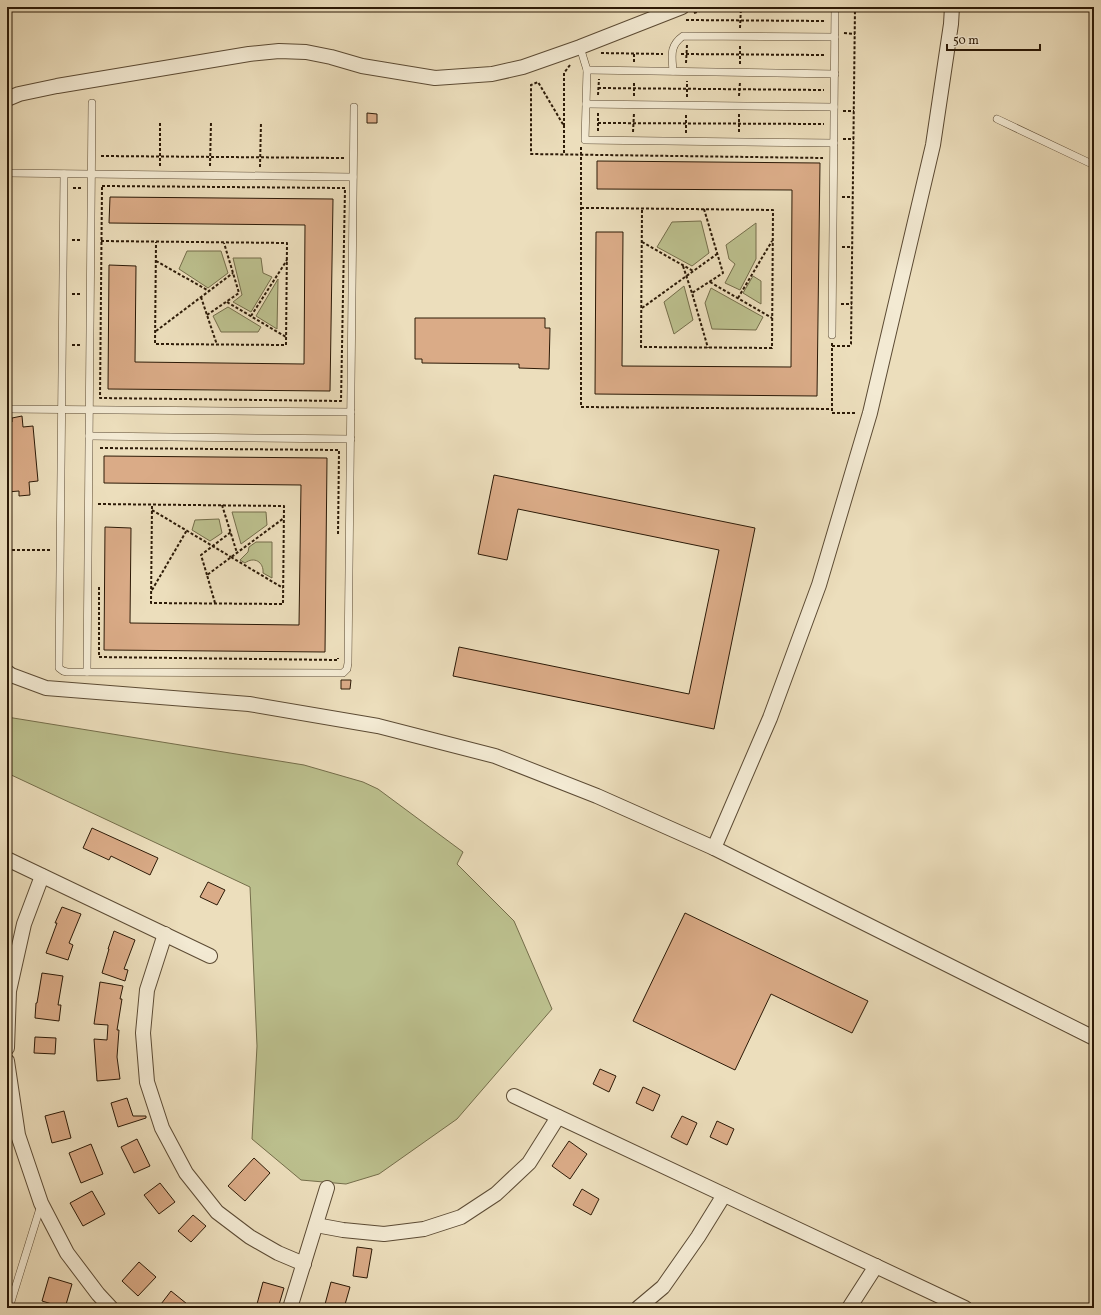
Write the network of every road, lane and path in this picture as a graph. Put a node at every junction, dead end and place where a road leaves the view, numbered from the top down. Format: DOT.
graph roads {
  1 [pos="835,7"];
  2 [pos="855,7"];
  3 [pos="952,7"];
  4 [pos="683,16"];
  5 [pos="825,21"];
  6 [pos="687,36"];
  7 [pos="835,37"];
  8 [pos="581,53"];
  9 [pos="672,54"];
  10 [pos="686,54"];
  11 [pos="824,55"];
  12 [pos="587,70"];
  13 [pos="673,72"];
  14 [pos="686,72"];
  15 [pos="835,74"];
  16 [pos="598,88"];
  17 [pos="687,89"];
  18 [pos="824,90"];
  19 [pos="7,99"];
  20 [pos="92,103"];
  21 [pos="586,104"];
  22 [pos="686,105"];
  23 [pos="354,107"];
  24 [pos="834,107"];
  25 [pos="997,119"];
  26 [pos="160,122"];
  27 [pos="210,122"];
  28 [pos="261,122"];
  29 [pos="598,123"];
  30 [pos="686,123"];
  31 [pos="824,124"];
  32 [pos="564,126"];
  33 [pos="585,140"];
  34 [pos="686,141"];
  35 [pos="834,143"];
  36 [pos="564,154"];
  37 [pos="581,154"];
  38 [pos="92,156"];
  39 [pos="160,156"];
  40 [pos="210,157"];
  41 [pos="260,157"];
  42 [pos="354,158"];
  43 [pos="823,163"];
  44 [pos="1094,165"];
  45 [pos="7,173"];
  46 [pos="64,174"];
  47 [pos="92,174"];
  48 [pos="160,175"];
  49 [pos="210,175"];
  50 [pos="260,176"];
  51 [pos="353,177"];
  52 [pos="581,208"];
  53 [pos="642,209"];
  54 [pos="704,209"];
  55 [pos="63,240"];
  56 [pos="773,240"];
  57 [pos="91,241"];
  58 [pos="101,242"];
  59 [pos="156,242"];
  60 [pos="642,242"];
  61 [pos="224,243"];
  62 [pos="717,254"];
  63 [pos="287,259"];
  64 [pos="156,262"];
  65 [pos="683,266"];
  66 [pos="693,272"];
  67 [pos="233,273"];
  68 [pos="686,277"];
  69 [pos="710,282"];
  70 [pos="209,291"];
  71 [pos="692,293"];
  72 [pos="201,297"];
  73 [pos="738,298"];
  74 [pos="226,302"];
  75 [pos="642,308"];
  76 [pos="207,315"];
  77 [pos="251,316"];
  78 [pos="772,318"];
  79 [pos="156,332"];
  80 [pos="832,335"];
  81 [pos="286,338"];
  82 [pos="827,341"];
  83 [pos="217,345"];
  84 [pos="832,346"];
  85 [pos="708,348"];
  86 [pos="100,398"];
  87 [pos="138,399"];
  88 [pos="188,399"];
  89 [pos="238,400"];
  90 [pos="289,400"];
  91 [pos="7,409"];
  92 [pos="61,409"];
  93 [pos="89,409"];
  94 [pos="832,409"];
  95 [pos="100,410"];
  96 [pos="138,410"];
  97 [pos="188,410"];
  98 [pos="238,411"];
  99 [pos="289,411"];
  100 [pos="351,412"];
  101 [pos="870,413"];
  102 [pos="89,436"];
  103 [pos="100,437"];
  104 [pos="138,437"];
  105 [pos="187,437"];
  106 [pos="238,438"];
  107 [pos="289,438"];
  108 [pos="351,439"];
  109 [pos="137,449"];
  110 [pos="187,449"];
  111 [pos="238,450"];
  112 [pos="289,450"];
  113 [pos="88,504"];
  114 [pos="152,504"];
  115 [pos="222,505"];
  116 [pos="152,510"];
  117 [pos="284,518"];
  118 [pos="187,530"];
  119 [pos="231,532"];
  120 [pos="338,536"];
  121 [pos="213,546"];
  122 [pos="7,550"];
  123 [pos="60,550"];
  124 [pos="237,553"];
  125 [pos="231,557"];
  126 [pos="207,575"];
  127 [pos="99,581"];
  128 [pos="283,588"];
  129 [pos="151,591"];
  130 [pos="215,603"];
  131 [pos="338,652"];
  132 [pos="7,672"];
  133 [pos="87,672"];
  134 [pos="714,848"];
  135 [pos="7,859"];
  136 [pos="42,876"];
  137 [pos="165,934"];
  138 [pos="210,956"];
  139 [pos="1094,1038"];
  140 [pos="7,1048"];
  141 [pos="7,1061"];
  142 [pos="514,1096"];
  143 [pos="558,1117"];
  144 [pos="327,1188"];
  145 [pos="724,1195"];
  146 [pos="41,1203"];
  147 [pos="316,1225"];
  148 [pos="304,1264"];
  149 [pos="876,1266"];
  150 [pos="9,1308"];
  151 [pos="111,1308"];
  152 [pos="290,1308"];
  153 [pos="638,1308"];
  154 [pos="849,1308"];
  155 [pos="965,1308"];
  1 -- 7 [label="lane"];
  2 -- 84 [label="path"];
  3 -- 101 [label="street"];
  4 -- 5 [label="path"];
  4 -- 6 [label="path"];
  4 -- 8 [label="street"];
  6 -- 7 [label="lane"];
  6 -- 9 [label="lane"];
  6 -- 10 [label="path"];
  7 -- 15 [label="lane"];
  8 -- 9 [label="path"];
  8 -- 12 [label="lane"];
  8 -- 19 [label="street"];
  8 -- 32 [label="path"];
  9 -- 10 [label="path"];
  9 -- 13 [label="lane"];
  10 -- 11 [label="path"];
  10 -- 14 [label="path"];
  12 -- 13 [label="lane"];
  12 -- 21 [label="lane"];
  13 -- 14 [label="lane"];
  14 -- 15 [label="lane"];
  14 -- 17 [label="path"];
  15 -- 24 [label="lane"];
  16 -- 17 [label="path"];
  17 -- 18 [label="path"];
  17 -- 22 [label="path"];
  20 -- 38 [label="lane"];
  21 -- 22 [label="lane"];
  21 -- 33 [label="lane"];
  22 -- 24 [label="lane"];
  22 -- 30 [label="path"];
  23 -- 42 [label="lane"];
  24 -- 35 [label="lane"];
  25 -- 44 [label="lane"];
  26 -- 39 [label="path"];
  27 -- 40 [label="path"];
  28 -- 41 [label="path"];
  29 -- 30 [label="path"];
  30 -- 31 [label="path"];
  30 -- 34 [label="path"];
  32 -- 36 [label="path"];
  32 -- 36 [label="path"];
  33 -- 34 [label="lane"];
  33 -- 37 [label="path"];
  34 -- 35 [label="lane"];
  35 -- 80 [label="lane"];
  36 -- 37 [label="path"];
  37 -- 43 [label="path"];
  37 -- 52 [label="path"];
  38 -- 39 [label="path"];
  38 -- 47 [label="lane"];
  39 -- 40 [label="path"];
  39 -- 48 [label="path"];
  40 -- 41 [label="path"];
  40 -- 49 [label="path"];
  41 -- 42 [label="path"];
  41 -- 50 [label="path"];
  42 -- 51 [label="lane"];
  45 -- 46 [label="lane"];
  46 -- 47 [label="lane"];
  46 -- 55 [label="lane"];
  47 -- 48 [label="lane"];
  47 -- 57 [label="lane"];
  48 -- 49 [label="lane"];
  49 -- 50 [label="lane"];
  50 -- 51 [label="lane"];
  51 -- 100 [label="lane"];
  52 -- 53 [label="path"];
  52 -- 94 [label="path"];
  53 -- 54 [label="path"];
  53 -- 60 [label="path"];
  54 -- 56 [label="path"];
  54 -- 62 [label="path"];
  55 -- 57 [label="path"];
  55 -- 92 [label="lane"];
  56 -- 73 [label="path"];
  56 -- 78 [label="path"];
  57 -- 58 [label="path"];
  57 -- 93 [label="lane"];
  58 -- 59 [label="path"];
  58 -- 86 [label="path"];
  58 -- 90 [label="path"];
  59 -- 61 [label="path"];
  59 -- 64 [label="path"];
  60 -- 65 [label="path"];
  60 -- 75 [label="path"];
  61 -- 63 [label="path"];
  61 -- 67 [label="path"];
  62 -- 66 [label="path"];
  62 -- 69 [label="path"];
  63 -- 77 [label="path"];
  63 -- 81 [label="path"];
  64 -- 70 [label="path"];
  64 -- 79 [label="path"];
  65 -- 66 [label="path"];
  65 -- 68 [label="path"];
  66 -- 68 [label="path"];
  67 -- 70 [label="path"];
  67 -- 74 [label="path"];
  68 -- 71 [label="path"];
  68 -- 75 [label="path"];
  69 -- 71 [label="path"];
  69 -- 73 [label="path"];
  70 -- 72 [label="path"];
  71 -- 85 [label="path"];
  72 -- 76 [label="path"];
  72 -- 79 [label="path"];
  73 -- 78 [label="path"];
  74 -- 76 [label="path"];
  74 -- 77 [label="path"];
  75 -- 85 [label="path"];
  76 -- 83 [label="path"];
  77 -- 81 [label="path"];
  78 -- 85 [label="path"];
  79 -- 83 [label="path"];
  81 -- 83 [label="path"];
  82 -- 84 [label="path"];
  84 -- 94 [label="path"];
  86 -- 87 [label="path"];
  86 -- 95 [label="path"];
  87 -- 88 [label="path"];
  87 -- 96 [label="path"];
  88 -- 89 [label="path"];
  88 -- 97 [label="path"];
  89 -- 90 [label="path"];
  89 -- 98 [label="path"];
  90 -- 99 [label="path"];
  91 -- 92 [label="lane"];
  92 -- 93 [label="lane"];
  92 -- 123 [label="lane"];
  93 -- 95 [label="lane"];
  93 -- 102 [label="lane"];
  94 -- 101 [label="path"];
  95 -- 96 [label="lane"];
  96 -- 97 [label="lane"];
  97 -- 98 [label="lane"];
  98 -- 99 [label="lane"];
  99 -- 100 [label="lane"];
  100 -- 108 [label="lane"];
  101 -- 134 [label="street"];
  102 -- 103 [label="lane"];
  102 -- 113 [label="lane"];
  103 -- 104 [label="lane"];
  103 -- 109 [label="path"];
  104 -- 105 [label="lane"];
  104 -- 109 [label="path"];
  105 -- 106 [label="lane"];
  105 -- 110 [label="path"];
  106 -- 107 [label="lane"];
  106 -- 111 [label="path"];
  107 -- 108 [label="lane"];
  107 -- 112 [label="path"];
  108 -- 133 [label="lane"];
  109 -- 110 [label="path"];
  110 -- 111 [label="path"];
  111 -- 112 [label="path"];
  112 -- 120 [label="path"];
  113 -- 114 [label="path"];
  113 -- 133 [label="lane"];
  114 -- 115 [label="path"];
  114 -- 116 [label="path"];
  115 -- 117 [label="path"];
  115 -- 119 [label="path"];
  116 -- 118 [label="path"];
  116 -- 129 [label="path"];
  117 -- 124 [label="path"];
  117 -- 128 [label="path"];
  118 -- 121 [label="path"];
  118 -- 129 [label="path"];
  119 -- 121 [label="path"];
  119 -- 124 [label="path"];
  121 -- 125 [label="path"];
  121 -- 126 [label="path"];
  122 -- 123 [label="path"];
  123 -- 133 [label="lane"];
  124 -- 125 [label="path"];
  125 -- 126 [label="path"];
  125 -- 128 [label="path"];
  126 -- 130 [label="path"];
  127 -- 131 [label="path"];
  128 -- 130 [label="path"];
  129 -- 130 [label="path"];
  132 -- 134 [label="street"];
  134 -- 139 [label="street"];
  135 -- 136 [label="street"];
  136 -- 137 [label="street"];
  136 -- 140 [label="street"];
  137 -- 138 [label="street"];
  137 -- 148 [label="street"];
  141 -- 146 [label="street"];
  142 -- 143 [label="street"];
  143 -- 145 [label="street"];
  143 -- 147 [label="street"];
  144 -- 147 [label="street"];
  145 -- 149 [label="street"];
  145 -- 153 [label="street"];
  146 -- 150 [label="lane"];
  146 -- 151 [label="street"];
  147 -- 148 [label="street"];
  148 -- 152 [label="street"];
  149 -- 154 [label="street"];
  149 -- 155 [label="street"];
}
